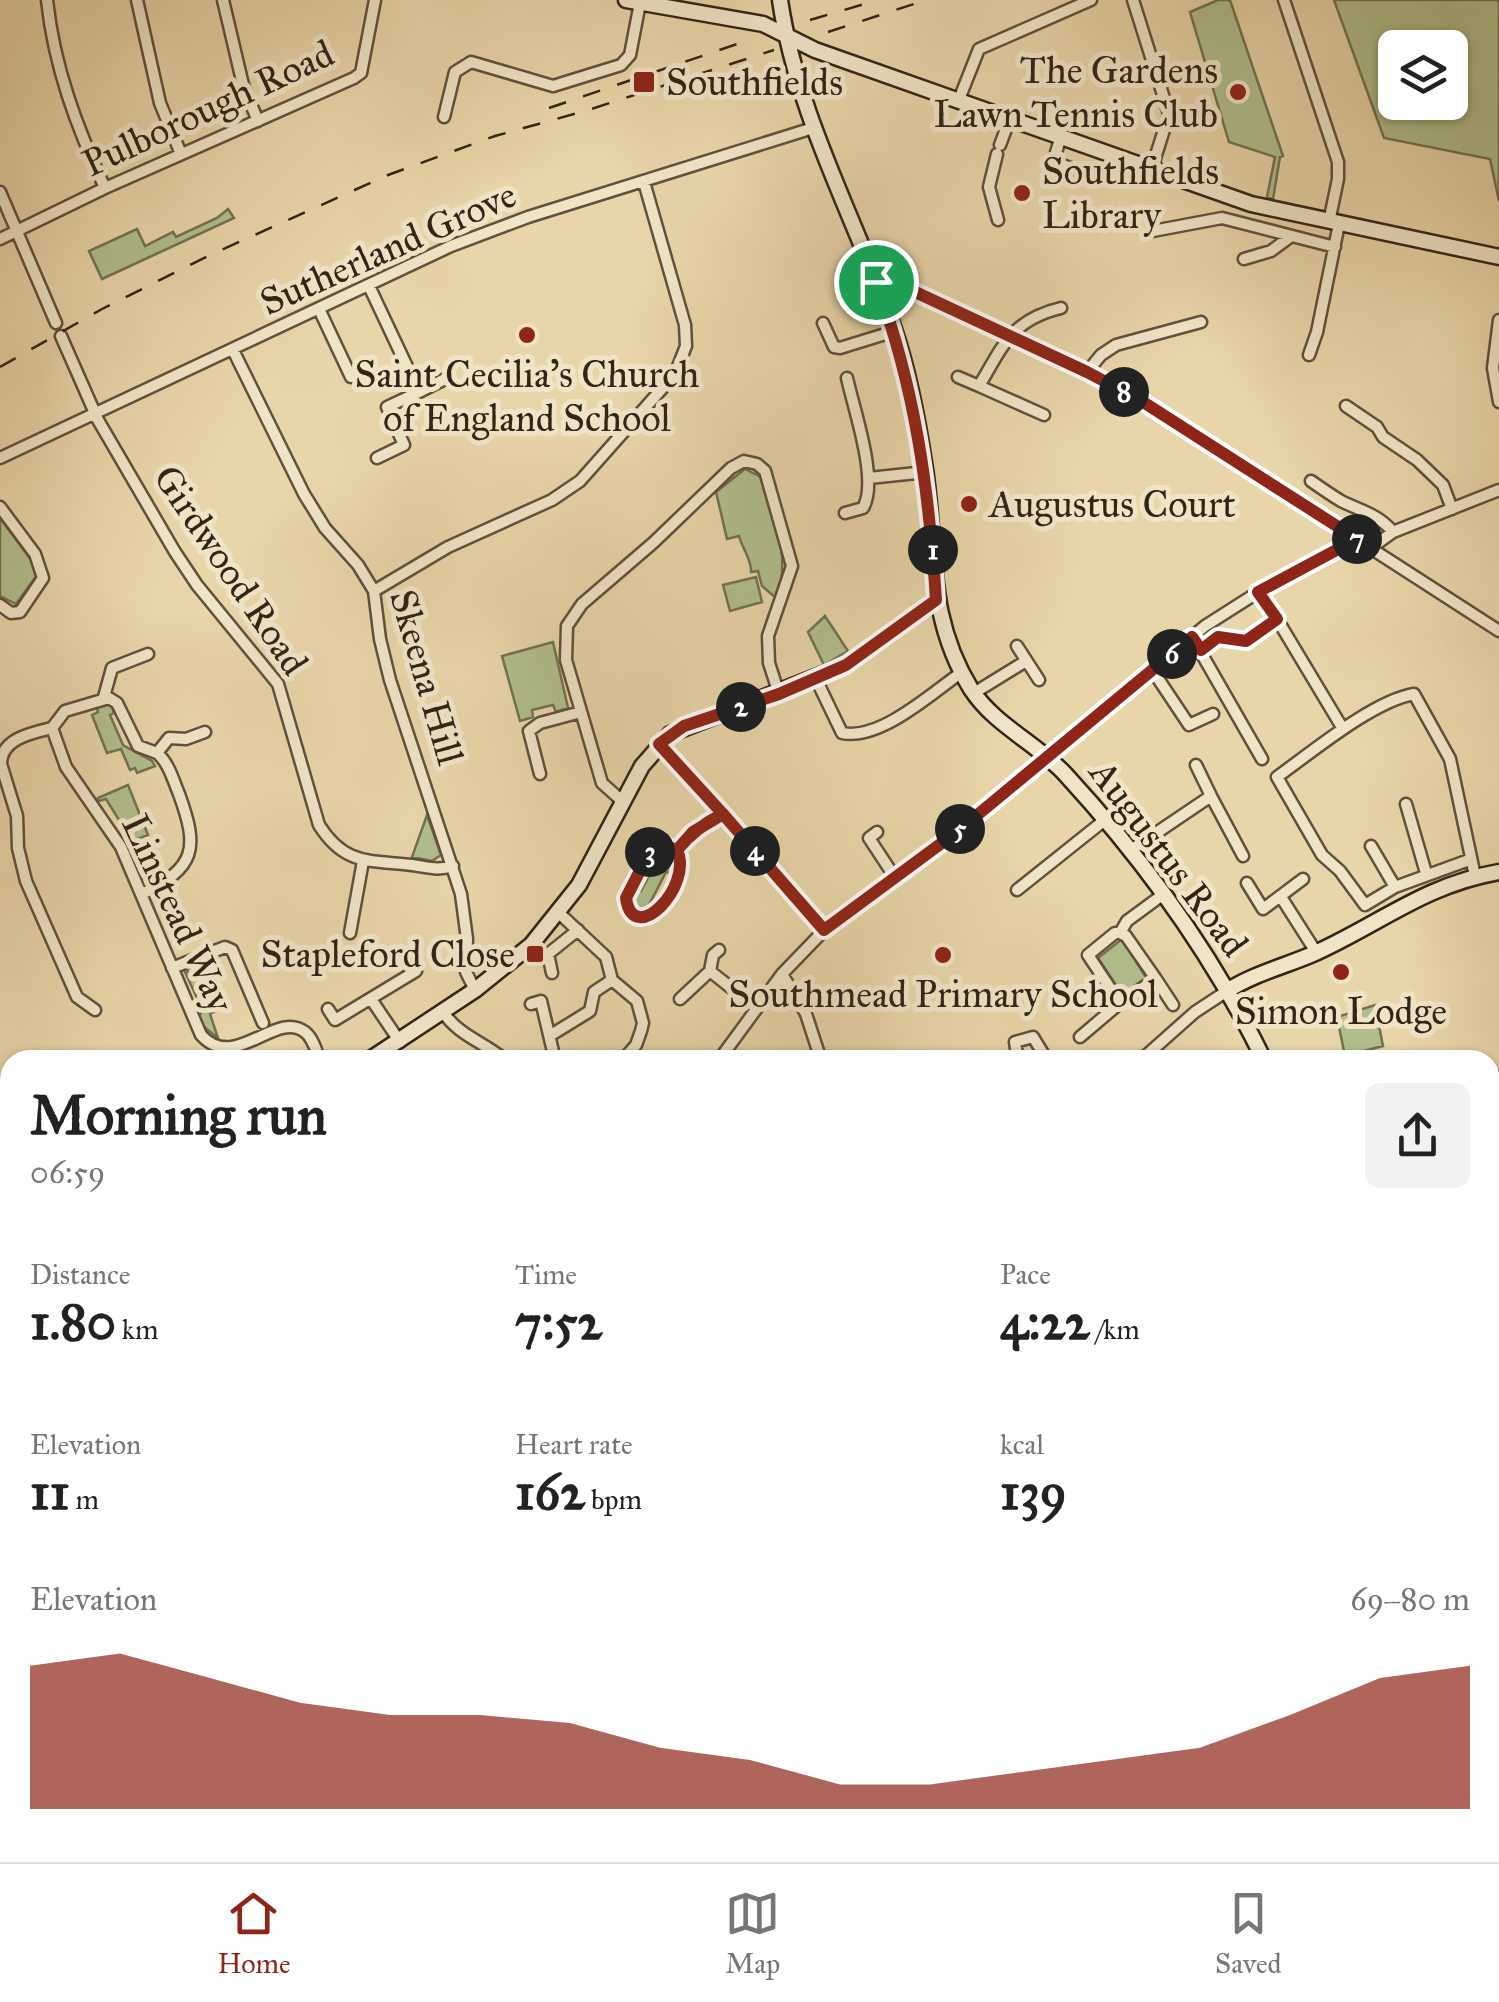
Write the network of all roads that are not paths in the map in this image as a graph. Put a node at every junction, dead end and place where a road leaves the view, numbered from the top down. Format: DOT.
graph roads {
  1 [pos="47,0"];
  2 [pos="137,0"];
  3 [pos="223,0"];
  4 [pos="375,0"];
  5 [pos="780,0"];
  6 [pos="1091,0"];
  7 [pos="1133,0"];
  8 [pos="1284,0"];
  9 [pos="633,2"];
  10 [pos="657,3"];
  11 [pos="788,37"];
  12 [pos="958,102"];
  13 [pos="449,111"];
  14 [pos="258,120"];
  15 [pos="1009,121"];
  16 [pos="814,128"];
  17 [pos="1060,139"];
  18 [pos="181,154"];
  19 [pos="1151,171"];
  20 [pos="1095,176"];
  21 [pos="644,182"];
  22 [pos="105,188"];
  23 [pos="0,192"];
  24 [pos="998,220"];
  25 [pos="1334,223"];
  26 [pos="16,230"];
  27 [pos="1154,231"];
  28 [pos="1290,237"];
  29 [pos="0,239"];
  30 [pos="1335,247"];
  31 [pos="1499,257"];
  32 [pos="1244,259"];
  33 [pos="876,282"];
  34 [pos="369,286"];
  35 [pos="1061,308"];
  36 [pos="319,309"];
  37 [pos="1499,320"];
  38 [pos="1202,322"];
  39 [pos="56,323"];
  40 [pos="823,323"];
  41 [pos="894,330"];
  42 [pos="61,336"];
  43 [pos="1008,336"];
  44 [pos="233,350"];
  45 [pos="1309,356"];
  46 [pos="1087,372"];
  47 [pos="958,377"];
  48 [pos="351,378"];
  49 [pos="447,378"];
  50 [pos="847,378"];
  51 [pos="979,386"];
  52 [pos="419,392"];
  53 [pos="1499,402"];
  54 [pos="1346,406"];
  55 [pos="96,414"];
  56 [pos="1044,415"];
  57 [pos="0,458"];
  58 [pos="377,458"];
  59 [pos="926,472"];
  60 [pos="869,478"];
  61 [pos="1311,481"];
  62 [pos="1499,490"];
  63 [pos="0,507"];
  64 [pos="1452,509"];
  65 [pos="845,513"];
  66 [pos="1393,532"];
  67 [pos="1357,539"];
  68 [pos="1371,548"];
  69 [pos="374,590"];
  70 [pos="1258,592"];
  71 [pos="936,600"];
  72 [pos="0,605"];
  73 [pos="1277,619"];
  74 [pos="1499,632"];
  75 [pos="1192,637"];
  76 [pos="1017,646"];
  77 [pos="1201,650"];
  78 [pos="148,654"];
  79 [pos="1026,661"];
  80 [pos="1153,671"];
  81 [pos="962,672"];
  82 [pos="816,680"];
  83 [pos="1039,680"];
  84 [pos="974,693"];
  85 [pos="779,694"];
  86 [pos="104,697"];
  87 [pos="581,712"];
  88 [pos="1213,714"];
  89 [pos="52,728"];
  90 [pos="1343,729"];
  91 [pos="205,732"];
  92 [pos="659,744"];
  93 [pos="157,752"];
  94 [pos="1048,758"];
  95 [pos="1262,758"];
  96 [pos="1196,765"];
  97 [pos="540,774"];
  98 [pos="1210,796"];
  99 [pos="622,800"];
  100 [pos="1406,804"];
  101 [pos="723,814"];
  102 [pos="1106,820"];
  103 [pos="877,832"];
  104 [pos="1371,846"];
  105 [pos="677,850"];
  106 [pos="1130,850"];
  107 [pos="1243,856"];
  108 [pos="1470,860"];
  109 [pos="363,861"];
  110 [pos="452,866"];
  111 [pos="1499,872"];
  112 [pos="1426,874"];
  113 [pos="894,876"];
  114 [pos="1475,876"];
  115 [pos="1302,879"];
  116 [pos="1247,883"];
  117 [pos="1395,887"];
  118 [pos="1016,890"];
  119 [pos="1165,893"];
  120 [pos="142,894"];
  121 [pos="1280,897"];
  122 [pos="1365,905"];
  123 [pos="558,914"];
  124 [pos="1365,926"];
  125 [pos="578,930"];
  126 [pos="824,930"];
  127 [pos="350,933"];
  128 [pos="1120,934"];
  129 [pos="719,950"];
  130 [pos="1316,952"];
  131 [pos="172,968"];
  132 [pos="710,971"];
  133 [pos="416,972"];
  134 [pos="552,973"];
  135 [pos="782,974"];
  136 [pos="1156,979"];
  137 [pos="612,980"];
  138 [pos="475,990"];
  139 [pos="1227,992"];
  140 [pos="371,999"];
  141 [pos="680,999"];
  142 [pos="1120,1003"];
  143 [pos="531,1004"];
  144 [pos="1173,1005"];
  145 [pos="756,1008"];
  146 [pos="328,1009"];
  147 [pos="95,1010"];
  148 [pos="443,1012"];
  149 [pos="263,1023"];
  150 [pos="551,1035"];
  151 [pos="1080,1037"];
  152 [pos="400,1042"];
  153 [pos="315,1050"];
  154 [pos="386,1050"];
  155 [pos="493,1050"];
  156 [pos="553,1050"];
  157 [pos="631,1050"];
  158 [pos="727,1050"];
  159 [pos="818,1050"];
  160 [pos="1016,1050"];
  161 [pos="1041,1050"];
  162 [pos="1152,1050"];
  163 [pos="1259,1050"];
  1 -- 22 [label="street"];
  2 -- 18 [label="street"];
  3 -- 14 [label="street"];
  4 -- 14 [label="street, Pulborough Road"];
  5 -- 11 [label="street, Augustus Road"];
  6 -- 12 [label="street"];
  7 -- 19 [label="street"];
  8 -- 25 [label="street"];
  9 -- 10 [label="street"];
  9 -- 13 [label="street"];
  10 -- 11 [label="street"];
  11 -- 12 [label="street"];
  11 -- 16 [label="street, Augustus Road"];
  12 -- 15 [label="street"];
  14 -- 18 [label="street, Pulborough Road"];
  15 -- 17 [label="street"];
  15 -- 24 [label="street"];
  16 -- 21 [label="street, Sutherland Grove"];
  16 -- 33 [label="street, Augustus Road"];
  17 -- 19 [label="street"];
  17 -- 20 [label="street"];
  18 -- 22 [label="street, Pulborough Road"];
  19 -- 25 [label="street"];
  21 -- 34 [label="street, Sutherland Grove"];
  21 -- 69 [label="street"];
  22 -- 26 [label="street, Pulborough Road"];
  23 -- 26 [label="street"];
  25 -- 30 [label="street"];
  25 -- 31 [label="street"];
  26 -- 29 [label="street, Pulborough Road"];
  26 -- 39 [label="street"];
  27 -- 28 [label="street"];
  28 -- 30 [label="street"];
  28 -- 32 [label="street"];
  30 -- 45 [label="street"];
  33 -- 41 [label="street, Augustus Road"];
  33 -- 43 [label="street"];
  34 -- 36 [label="street, Sutherland Grove"];
  34 -- 52 [label="street"];
  35 -- 43 [label="street"];
  36 -- 44 [label="street, Sutherland Grove"];
  36 -- 48 [label="street"];
  37 -- 53 [label="street"];
  38 -- 46 [label="street"];
  40 -- 41 [label="street"];
  41 -- 59 [label="street, Augustus Road"];
  42 -- 55 [label="street, Girdwood Road"];
  43 -- 46 [label="street"];
  43 -- 51 [label="street"];
  44 -- 55 [label="street, Sutherland Grove"];
  44 -- 69 [label="street, Skeena Hill"];
  46 -- 67 [label="street"];
  47 -- 51 [label="street"];
  49 -- 52 [label="street"];
  50 -- 60 [label="street"];
  51 -- 56 [label="street"];
  52 -- 58 [label="street"];
  54 -- 64 [label="street"];
  55 -- 57 [label="street, Sutherland Grove"];
  55 -- 109 [label="street, Girdwood Road"];
  59 -- 60 [label="street"];
  59 -- 71 [label="street, Augustus Road"];
  60 -- 65 [label="street"];
  61 -- 66 [label="street"];
  62 -- 64 [label="street"];
  63 -- 72 [label="street"];
  64 -- 66 [label="street"];
  66 -- 68 [label="street"];
  67 -- 68 [label="street"];
  67 -- 70 [label="street"];
  68 -- 74 [label="street"];
  69 -- 110 [label="street, Skeena Hill"];
  70 -- 73 [label="street"];
  70 -- 75 [label="street"];
  71 -- 81 [label="street, Augustus Road"];
  71 -- 82 [label="street"];
  73 -- 77 [label="street"];
  73 -- 90 [label="street"];
  75 -- 77 [label="street"];
  75 -- 80 [label="street"];
  76 -- 79 [label="street"];
  77 -- 95 [label="street"];
  78 -- 86 [label="street"];
  79 -- 83 [label="street"];
  79 -- 84 [label="street"];
  80 -- 88 [label="street"];
  80 -- 94 [label="street"];
  81 -- 82 [label="street"];
  81 -- 84 [label="street, Augustus Road"];
  82 -- 85 [label="street"];
  84 -- 94 [label="street, Augustus Road"];
  85 -- 87 [label="street"];
  85 -- 92 [label="street"];
  86 -- 89 [label="street"];
  86 -- 93 [label="street"];
  87 -- 97 [label="street"];
  87 -- 99 [label="street"];
  89 -- 120 [label="street, Linstead Way"];
  89 -- 147 [label="street"];
  90 -- 108 [label="street"];
  90 -- 122 [label="street"];
  91 -- 93 [label="street"];
  92 -- 99 [label="street"];
  92 -- 101 [label="street"];
  93 -- 120 [label="street"];
  94 -- 102 [label="street, Augustus Road"];
  94 -- 113 [label="street"];
  96 -- 98 [label="street"];
  98 -- 106 [label="street"];
  98 -- 107 [label="street"];
  99 -- 123 [label="street"];
  100 -- 112 [label="street"];
  101 -- 105 [label="street"];
  101 -- 126 [label="street"];
  102 -- 106 [label="street, Augustus Road"];
  102 -- 118 [label="street"];
  103 -- 113 [label="street"];
  104 -- 117 [label="street"];
  105 -- 105 [label="street"];
  106 -- 119 [label="street, Augustus Road"];
  108 -- 112 [label="street"];
  108 -- 114 [label="street"];
  109 -- 110 [label="street"];
  109 -- 127 [label="street"];
  110 -- 138 [label="street, Skeena Hill"];
  111 -- 114 [label="street"];
  112 -- 117 [label="street"];
  113 -- 126 [label="street"];
  114 -- 124 [label="street"];
  115 -- 121 [label="street"];
  116 -- 121 [label="street"];
  117 -- 122 [label="street"];
  119 -- 128 [label="street"];
  119 -- 139 [label="street, Augustus Road"];
  120 -- 131 [label="street, Linstead Way"];
  121 -- 130 [label="street"];
  122 -- 124 [label="street"];
  123 -- 125 [label="street"];
  123 -- 138 [label="street"];
  124 -- 130 [label="street"];
  125 -- 134 [label="street"];
  125 -- 137 [label="street"];
  126 -- 135 [label="street"];
  128 -- 136 [label="street"];
  128 -- 142 [label="street"];
  129 -- 132 [label="street"];
  130 -- 139 [label="street"];
  131 -- 149 [label="street"];
  131 -- 153 [label="street, Linstead Way"];
  132 -- 141 [label="street"];
  132 -- 145 [label="street"];
  133 -- 140 [label="street"];
  135 -- 145 [label="street"];
  135 -- 159 [label="street"];
  136 -- 142 [label="street"];
  136 -- 144 [label="street"];
  137 -- 150 [label="street"];
  137 -- 157 [label="street"];
  138 -- 148 [label="street"];
  139 -- 162 [label="street"];
  139 -- 163 [label="street, Augustus Road"];
  140 -- 146 [label="street"];
  140 -- 152 [label="street"];
  142 -- 151 [label="street"];
  143 -- 150 [label="street"];
  145 -- 158 [label="street"];
  148 -- 152 [label="street"];
  148 -- 155 [label="street"];
  150 -- 156 [label="street"];
  152 -- 154 [label="street"];
  160 -- 161 [label="street"];
}
